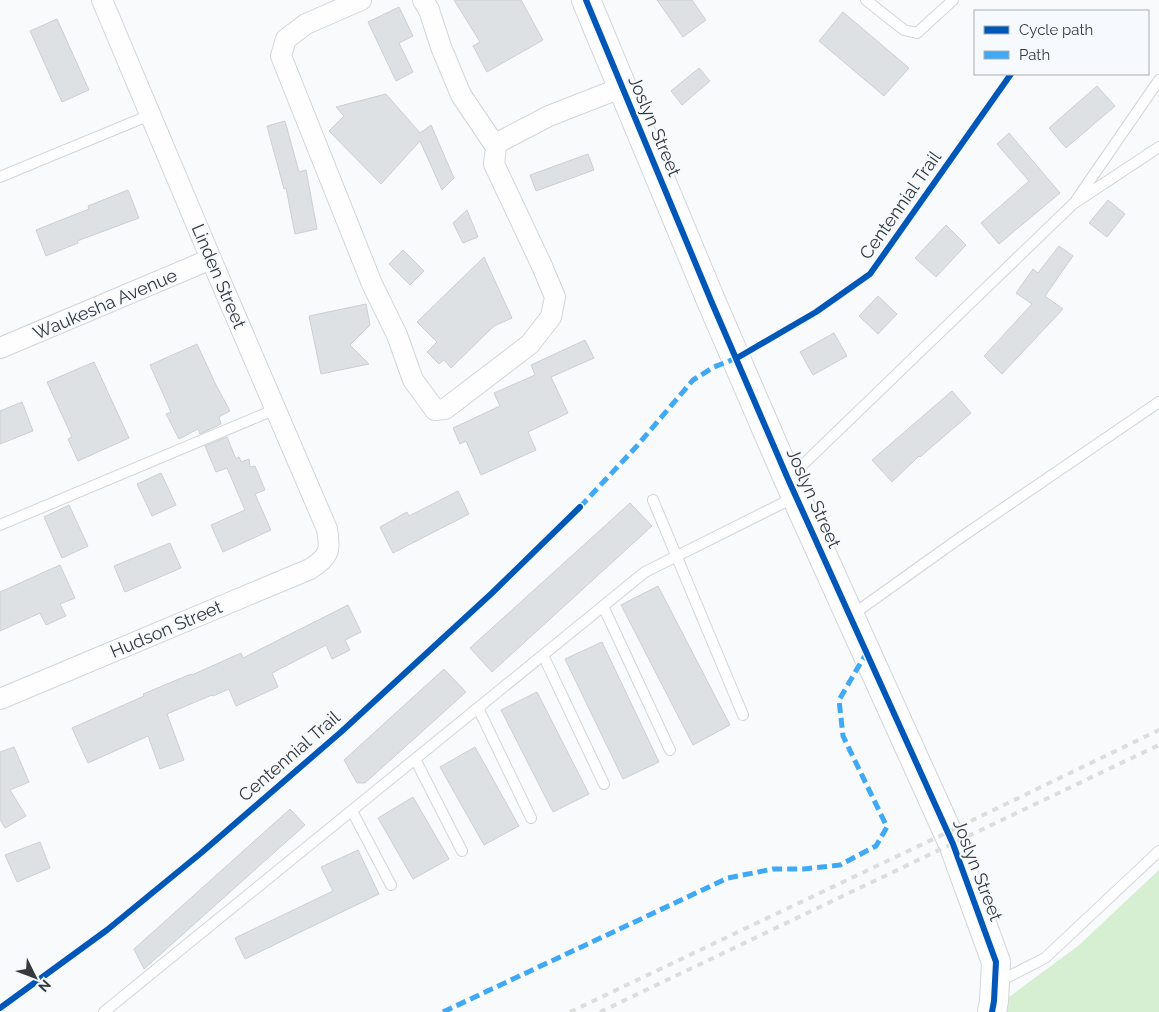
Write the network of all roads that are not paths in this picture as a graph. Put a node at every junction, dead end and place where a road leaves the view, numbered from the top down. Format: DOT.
graph roads {
  1 [pos="102,0"];
  2 [pos="361,0"];
  3 [pos="423,0"];
  4 [pos="586,0"];
  5 [pos="866,0"];
  6 [pos="953,0"];
  7 [pos="1159,80"];
  8 [pos="623,87"];
  9 [pos="150,115"];
  10 [pos="496,147"];
  11 [pos="1159,148"];
  12 [pos="0,177"];
  13 [pos="1074,204"];
  14 [pos="211,259"];
  15 [pos="0,348"];
  16 [pos="1159,402"];
  17 [pos="276,409"];
  18 [pos="792,488"];
  19 [pos="653,500"];
  20 [pos="0,525"];
  21 [pos="328,553"];
  22 [pos="676,556"];
  23 [pos="603,606"];
  24 [pos="850,616"];
  25 [pos="543,655"];
  26 [pos="0,699"];
  27 [pos="478,708"];
  28 [pos="743,715"];
  29 [pos="670,750"];
  30 [pos="415,759"];
  31 [pos="604,784"];
  32 [pos="352,811"];
  33 [pos="531,818"];
  34 [pos="462,851"];
  35 [pos="1159,851"];
  36 [pos="391,885"];
  37 [pos="995,984"];
  38 [pos="104,1012"];
  39 [pos="992,1012"];
  1 -- 9 [label="street, Linden Street"];
  2 -- 10 [label="street"];
  3 -- 10 [label="street"];
  4 -- 8 [label="street, Joslyn Street"];
  5 -- 6 [label="lane"];
  7 -- 13 [label="lane"];
  8 -- 10 [label="street"];
  8 -- 18 [label="street, Joslyn Street"];
  9 -- 12 [label="lane"];
  9 -- 14 [label="street, Linden Street"];
  11 -- 13 [label="lane"];
  13 -- 18 [label="lane"];
  14 -- 15 [label="street, Waukesha Avenue"];
  14 -- 17 [label="street, Linden Street"];
  16 -- 24 [label="lane"];
  17 -- 20 [label="lane"];
  17 -- 21 [label="street, Linden Street"];
  18 -- 22 [label="lane"];
  18 -- 24 [label="street, Joslyn Street"];
  19 -- 22 [label="lane"];
  21 -- 26 [label="street, Hudson Street"];
  22 -- 23 [label="lane"];
  22 -- 28 [label="lane"];
  23 -- 25 [label="lane"];
  23 -- 29 [label="lane"];
  24 -- 37 [label="street, Joslyn Street"];
  25 -- 27 [label="lane"];
  25 -- 31 [label="lane"];
  27 -- 30 [label="lane"];
  27 -- 33 [label="lane"];
  30 -- 32 [label="lane"];
  30 -- 34 [label="lane"];
  32 -- 36 [label="lane"];
  32 -- 38 [label="lane"];
  35 -- 37 [label="lane"];
  37 -- 39 [label="street, Joslyn Street"];
}
